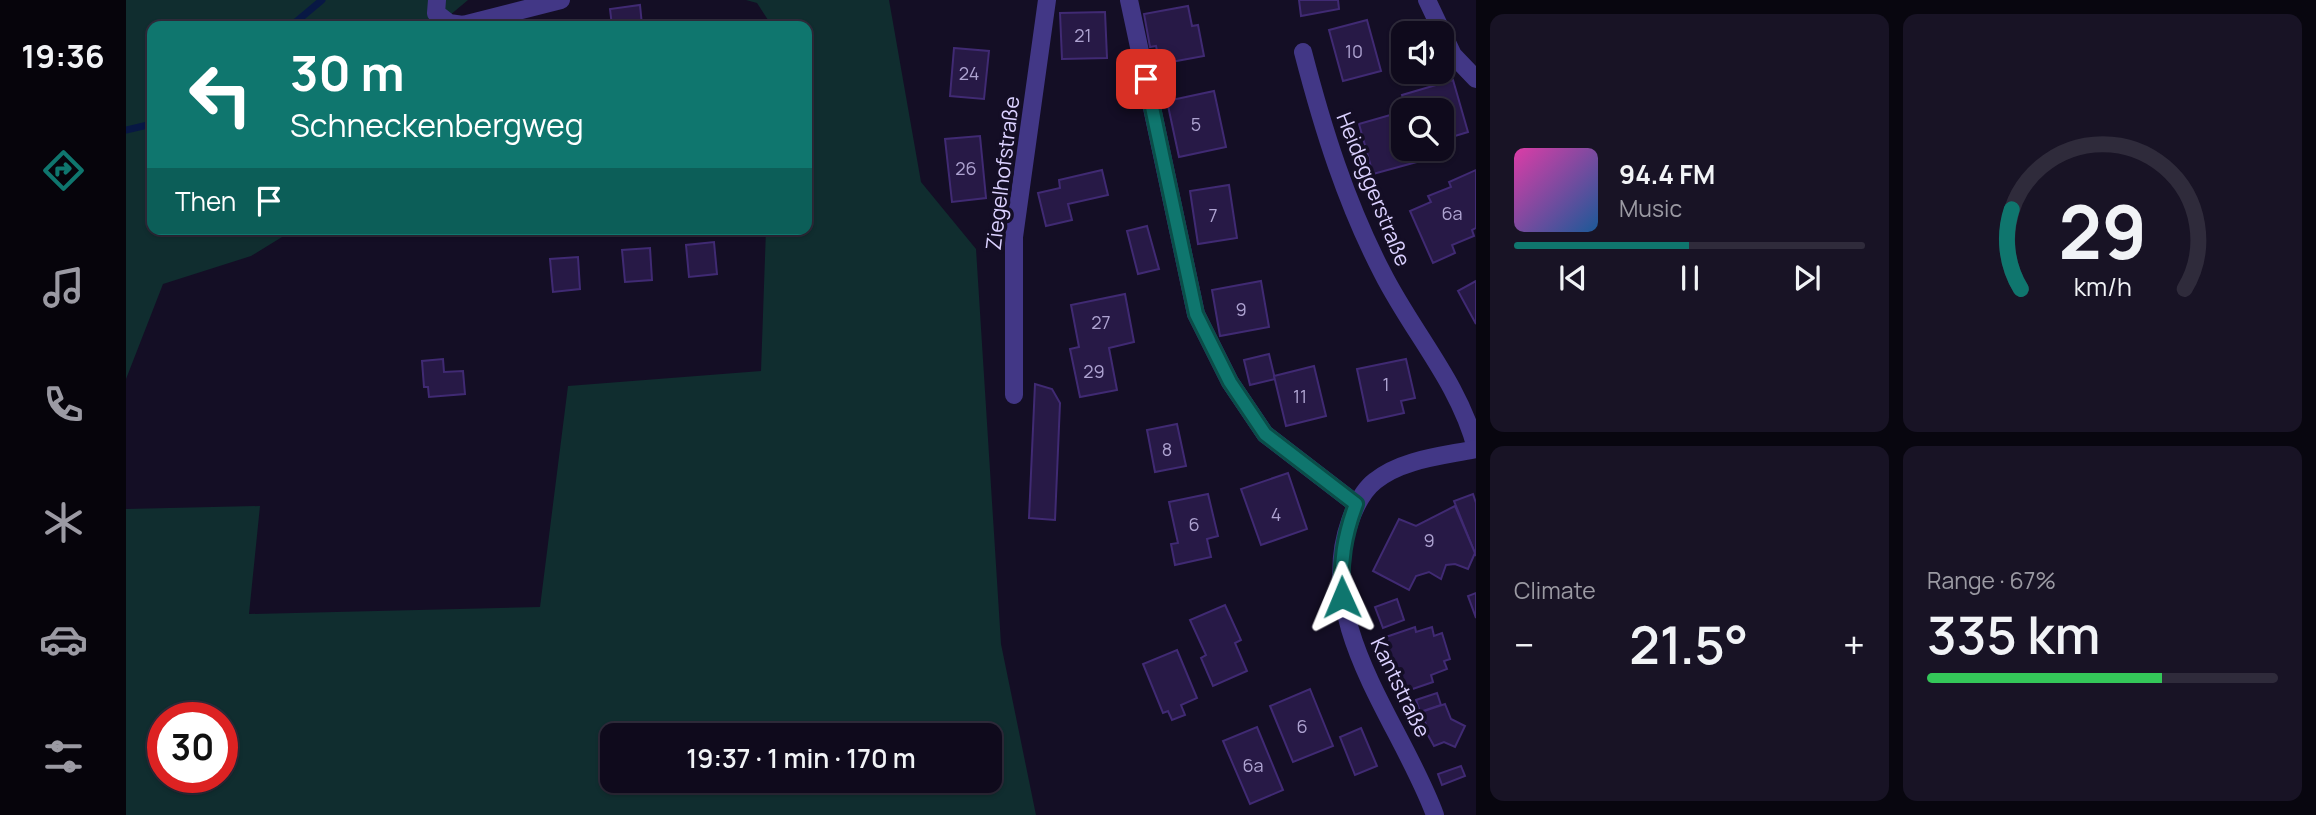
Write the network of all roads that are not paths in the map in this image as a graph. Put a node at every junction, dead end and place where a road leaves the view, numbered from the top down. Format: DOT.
graph roads {
  1 [pos="437,0"];
  2 [pos="561,0"];
  3 [pos="1047,0"];
  4 [pos="1129,0"];
  5 [pos="1427,0"];
  6 [pos="446,21"];
  7 [pos="479,21"];
  8 [pos="1303,52"];
  9 [pos="1476,79"];
  10 [pos="1014,395"];
  11 [pos="1476,449"];
  12 [pos="1356,504"];
  13 [pos="1435,815"];
  1 -- 6 [label="street"];
  2 -- 7 [label="street"];
  3 -- 10 [label="street, Ziegelhofstraße"];
  4 -- 12 [label="street"];
  5 -- 9 [label="street"];
  8 -- 11 [label="street, Heideggerstraße"];
  11 -- 12 [label="street, Kantstraße"];
  12 -- 13 [label="street, Kantstraße"];
}
